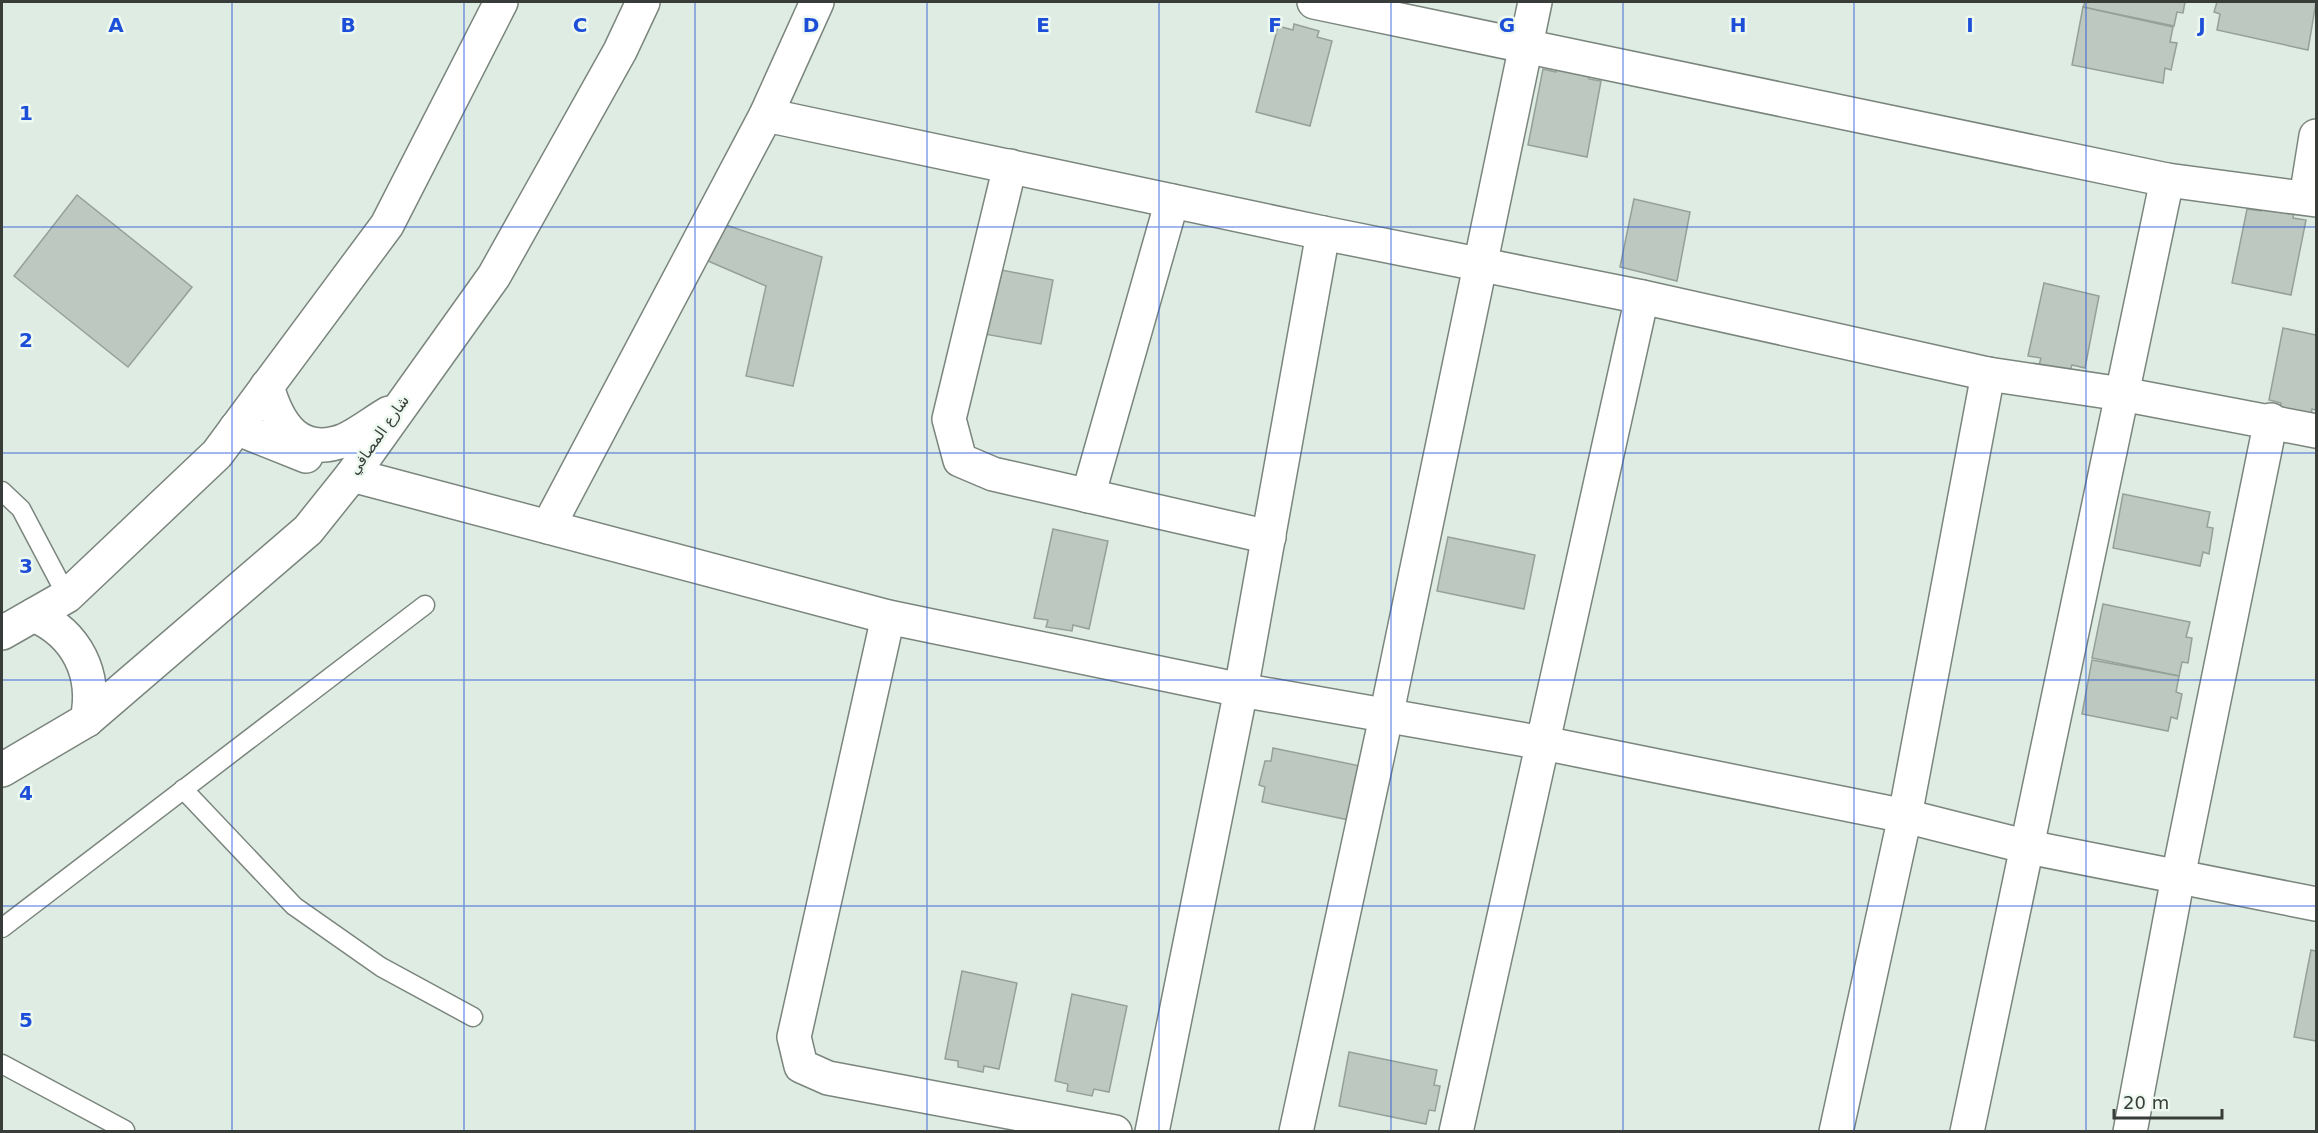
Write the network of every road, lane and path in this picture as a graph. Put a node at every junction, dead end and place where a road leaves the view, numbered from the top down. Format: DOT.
graph roads {
  1 [pos="501,2"];
  2 [pos="643,2"];
  3 [pos="817,2"];
  4 [pos="1314,2"];
  5 [pos="1535,2"];
  6 [pos="1524,45"];
  7 [pos="766,115"];
  8 [pos="2316,136"];
  9 [pos="1010,166"];
  10 [pos="2167,180"];
  11 [pos="2311,199"];
  12 [pos="1172,201"];
  13 [pos="1323,233"];
  14 [pos="1481,265"];
  15 [pos="1642,297"];
  16 [pos="1988,374"];
  17 [pos="267,386"];
  18 [pos="2122,394"];
  19 [pos="399,407"];
  20 [pos="2271,420"];
  21 [pos="236,428"];
  22 [pos="2316,431"];
  23 [pos="352,474"];
  24 [pos="2,491"];
  25 [pos="1088,496"];
  26 [pos="548,527"];
  27 [pos="1269,537"];
  28 [pos="67,596"];
  29 [pos="425,605"];
  30 [pos="34,615"];
  31 [pos="888,617"];
  32 [pos="2,633"];
  33 [pos="1241,690"];
  34 [pos="1386,717"];
  35 [pos="87,720"];
  36 [pos="1543,743"];
  37 [pos="2,770"];
  38 [pos="183,789"];
  39 [pos="1905,816"];
  40 [pos="2028,847"];
  41 [pos="2178,877"];
  42 [pos="2316,903"];
  43 [pos="2,928"];
  44 [pos="473,1017"];
  45 [pos="2,1064"];
  46 [pos="124,1130"];
  47 [pos="1115,1131"];
  48 [pos="1152,1131"];
  49 [pos="1296,1131"];
  50 [pos="1456,1131"];
  51 [pos="1836,1131"];
  52 [pos="1967,1131"];
  53 [pos="2130,1131"];
  1 -- 17 [label="street"];
  2 -- 19 [label="street, شارع المصافي"];
  3 -- 7 [label="street"];
  4 -- 6 [label="street"];
  5 -- 6 [label="street"];
  6 -- 10 [label="street"];
  6 -- 14 [label="street"];
  7 -- 9 [label="street"];
  7 -- 26 [label="street"];
  8 -- 11 [label="street"];
  9 -- 12 [label="street"];
  9 -- 25 [label="street"];
  10 -- 11 [label="street"];
  10 -- 18 [label="street"];
  12 -- 13 [label="street"];
  12 -- 25 [label="street"];
  13 -- 14 [label="street"];
  13 -- 27 [label="street"];
  14 -- 15 [label="street"];
  14 -- 34 [label="street"];
  15 -- 16 [label="street"];
  15 -- 36 [label="street"];
  16 -- 18 [label="street"];
  16 -- 39 [label="street"];
  17 -- 19 [label="street"];
  17 -- 21 [label="street"];
  18 -- 20 [label="street"];
  18 -- 40 [label="street"];
  19 -- 23 [label="street, شارع المصافي"];
  20 -- 22 [label="street"];
  20 -- 41 [label="street"];
  21 -- 23 [label="street"];
  21 -- 28 [label="street"];
  23 -- 26 [label="street"];
  23 -- 35 [label="street, شارع المصافي"];
  24 -- 28 [label="lane"];
  25 -- 27 [label="street"];
  26 -- 31 [label="street"];
  27 -- 33 [label="street"];
  28 -- 30 [label="street"];
  29 -- 38 [label="lane"];
  30 -- 32 [label="street"];
  30 -- 35 [label="street"];
  31 -- 33 [label="street"];
  31 -- 47 [label="street"];
  33 -- 34 [label="street"];
  33 -- 48 [label="street"];
  34 -- 36 [label="street"];
  34 -- 49 [label="street"];
  35 -- 37 [label="street, شارع المصافي"];
  36 -- 39 [label="street"];
  36 -- 50 [label="street"];
  38 -- 43 [label="lane"];
  38 -- 44 [label="lane"];
  39 -- 40 [label="street"];
  39 -- 51 [label="street"];
  40 -- 41 [label="street"];
  40 -- 52 [label="street"];
  41 -- 42 [label="street"];
  41 -- 53 [label="street"];
  45 -- 46 [label="lane"];
}
